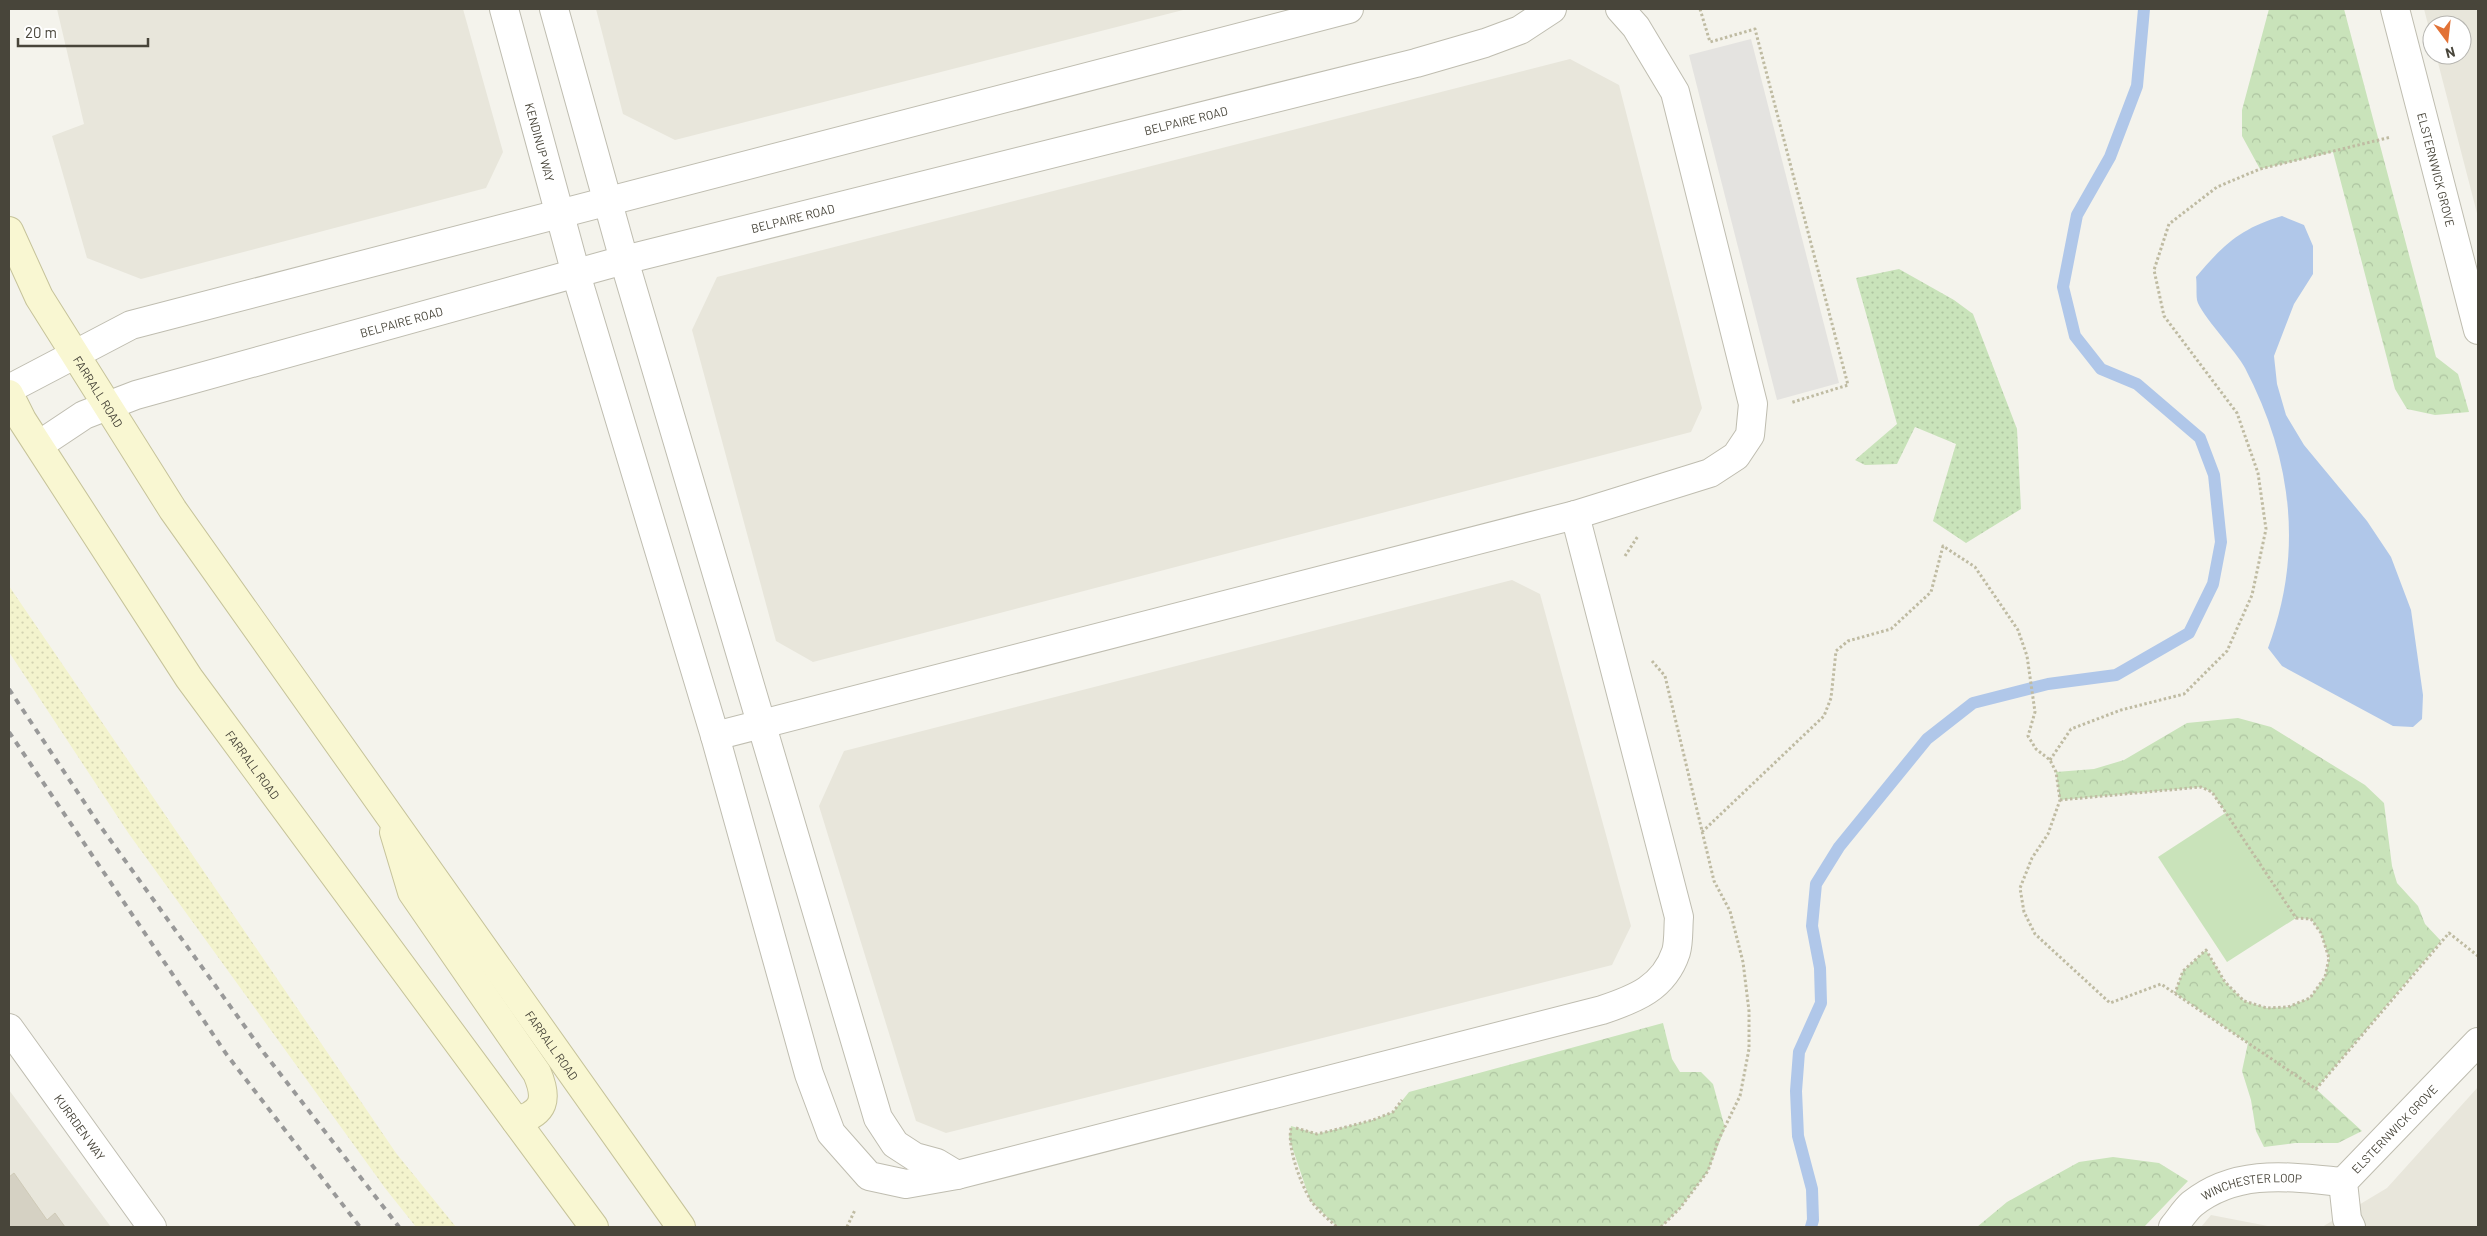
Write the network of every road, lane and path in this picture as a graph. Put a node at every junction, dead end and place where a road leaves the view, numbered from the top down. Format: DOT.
graph roads {
  1 [pos="504,9"];
  2 [pos="554,9"];
  3 [pos="1349,9"];
  4 [pos="1552,9"];
  5 [pos="2394,9"];
  6 [pos="1628,18"];
  7 [pos="2425,127"];
  8 [pos="607,200"];
  9 [pos="560,213"];
  10 [pos="9,231"];
  11 [pos="624,260"];
  12 [pos="576,274"];
  13 [pos="2478,330"];
  14 [pos="75,353"];
  15 [pos="9,389"];
  16 [pos="9,394"];
  17 [pos="107,406"];
  18 [pos="38,445"];
  19 [pos="1575,515"];
  20 [pos="762,724"];
  21 [pos="716,736"];
  22 [pos="2050,760"];
  23 [pos="2060,800"];
  24 [pos="389,814"];
  25 [pos="2478,956"];
  26 [pos="2175,993"];
  27 [pos="9,1028"];
  28 [pos="2478,1042"];
  29 [pos="516,1121"];
  30 [pos="1291,1126"];
  31 [pos="957,1175"];
  32 [pos="2343,1182"];
  33 [pos="857,1206"];
  34 [pos="152,1227"];
  35 [pos="594,1227"];
  36 [pos="682,1227"];
  37 [pos="847,1227"];
  38 [pos="1337,1227"];
  39 [pos="1661,1227"];
  40 [pos="2173,1227"];
  41 [pos="2351,1227"];
  1 -- 9 [label="street, KENDINUP WAY"];
  2 -- 8 [label="street"];
  3 -- 8 [label="street"];
  4 -- 11 [label="street, BELPAIRE ROAD"];
  5 -- 7 [label="street, ELSTERNWICK GROVE"];
  6 -- 19 [label="street"];
  7 -- 13 [label="street, ELSTERNWICK GROVE"];
  7 -- 22 [label="path"];
  8 -- 9 [label="street"];
  8 -- 11 [label="street"];
  9 -- 12 [label="street, KENDINUP WAY"];
  9 -- 14 [label="street"];
  10 -- 14 [label="main road, FARRALL ROAD"];
  11 -- 12 [label="street, BELPAIRE ROAD"];
  11 -- 20 [label="street"];
  12 -- 17 [label="street, BELPAIRE ROAD"];
  12 -- 21 [label="street, KENDINUP WAY"];
  14 -- 15 [label="street"];
  14 -- 17 [label="main road, FARRALL ROAD"];
  16 -- 18 [label="main road, FARRALL ROAD"];
  17 -- 18 [label="street, BELPAIRE ROAD"];
  17 -- 24 [label="main road, FARRALL ROAD"];
  18 -- 29 [label="main road, FARRALL ROAD"];
  19 -- 20 [label="street"];
  19 -- 31 [label="street, KENDINUP WAY"];
  20 -- 21 [label="street"];
  20 -- 31 [label="street"];
  21 -- 31 [label="street, KENDINUP WAY"];
  22 -- 23 [label="path"];
  22 -- 39 [label="path"];
  23 -- 26 [label="path"];
  23 -- 26 [label="path"];
  24 -- 29 [label="main road, FARRALL ROAD"];
  24 -- 36 [label="main road, FARRALL ROAD"];
  25 -- 26 [label="path"];
  27 -- 34 [label="street, KURRDEN WAY"];
  28 -- 32 [label="street, ELSTERNWICK GROVE"];
  29 -- 35 [label="main road, FARRALL ROAD"];
  30 -- 38 [label="path"];
  32 -- 40 [label="street, WINCHESTER LOOP"];
  32 -- 41 [label="street, ELSTERNWICK GROVE"];
  33 -- 37 [label="path"];
}
